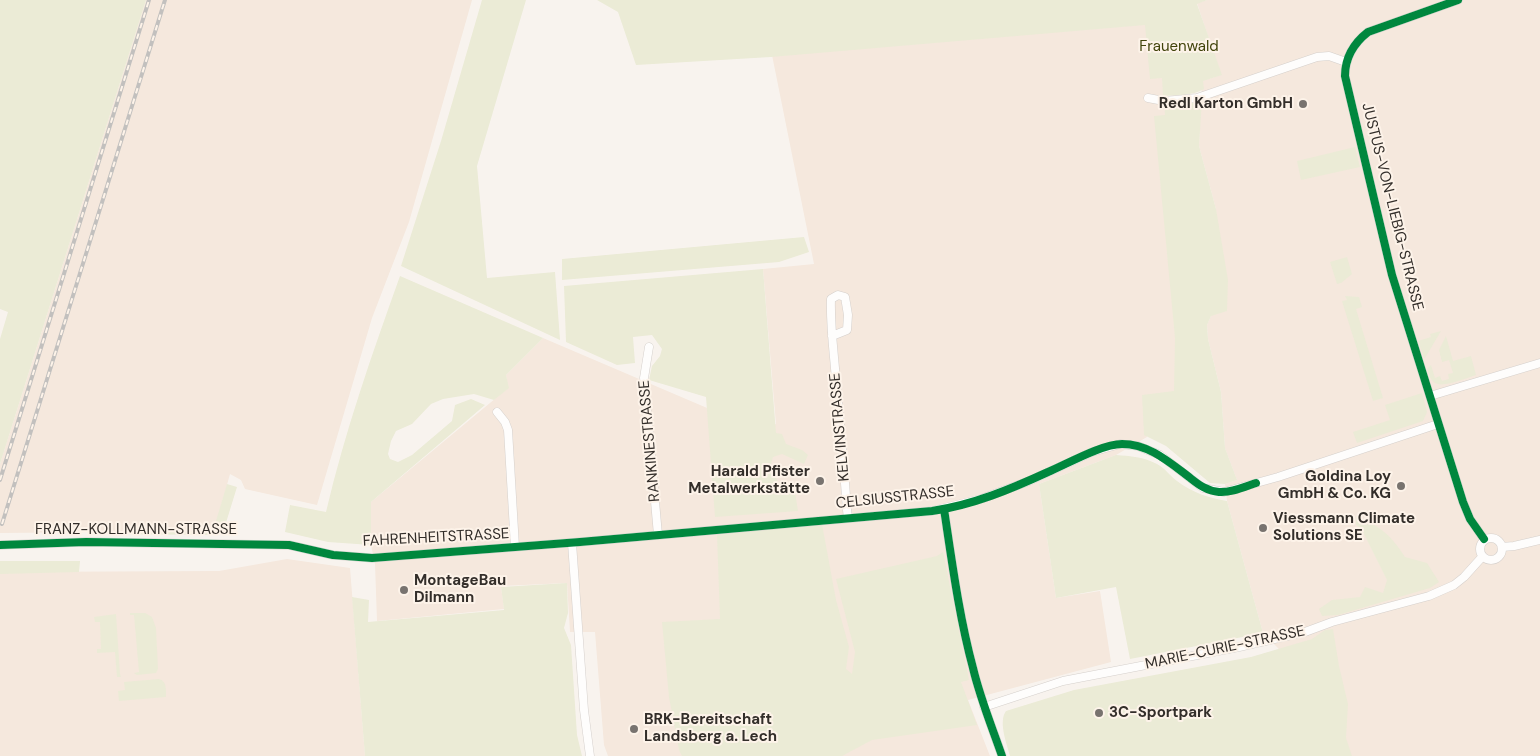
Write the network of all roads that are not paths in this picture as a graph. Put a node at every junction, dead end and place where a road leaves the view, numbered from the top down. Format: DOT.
graph roads {
  1 [pos="1458,0"];
  2 [pos="1346,62"];
  3 [pos="1148,98"];
  4 [pos="832,336"];
  5 [pos="649,347"];
  6 [pos="1540,363"];
  7 [pos="1430,396"];
  8 [pos="497,412"];
  9 [pos="1438,424"];
  10 [pos="944,509"];
  11 [pos="848,518"];
  12 [pos="658,535"];
  13 [pos="1484,539"];
  14 [pos="1540,540"];
  15 [pos="572,543"];
  16 [pos="0,545"];
  17 [pos="273,545"];
  18 [pos="1502,546"];
  19 [pos="516,547"];
  20 [pos="1482,556"];
  21 [pos="984,707"];
  22 [pos="590,756"];
  23 [pos="1002,756"];
  1 -- 2 [label="street"];
  2 -- 3 [label="street"];
  2 -- 7 [label="street, JUSTUS-VON-LIEBIG-STRASSE"];
  4 -- 4 [label="street, KELVINSTRASSE"];
  4 -- 11 [label="street, KELVINSTRASSE"];
  5 -- 12 [label="street, RANKINESTRASSE"];
  6 -- 7 [label="street"];
  7 -- 9 [label="street, JUSTUS-VON-LIEBIG-STRASSE"];
  8 -- 19 [label="street"];
  9 -- 10 [label="street, CELSIUSSTRASSE"];
  9 -- 13 [label="street, JUSTUS-VON-LIEBIG-STRASSE"];
  10 -- 11 [label="street, CELSIUSSTRASSE"];
  10 -- 21 [label="street"];
  11 -- 12 [label="street, CELSIUSSTRASSE"];
  12 -- 15 [label="street, CELSIUSSTRASSE"];
  13 -- 18 [label="street"];
  13 -- 20 [label="street"];
  14 -- 18 [label="street"];
  15 -- 19 [label="street, FAHRENHEITSTRASSE"];
  15 -- 22 [label="street"];
  16 -- 17 [label="street, FRANZ-KOLLMANN-STRASSE"];
  17 -- 19 [label="street, FAHRENHEITSTRASSE"];
  18 -- 20 [label="street"];
  20 -- 21 [label="street, MARIE-CURIE-STRASSE"];
  21 -- 23 [label="street"];
}
